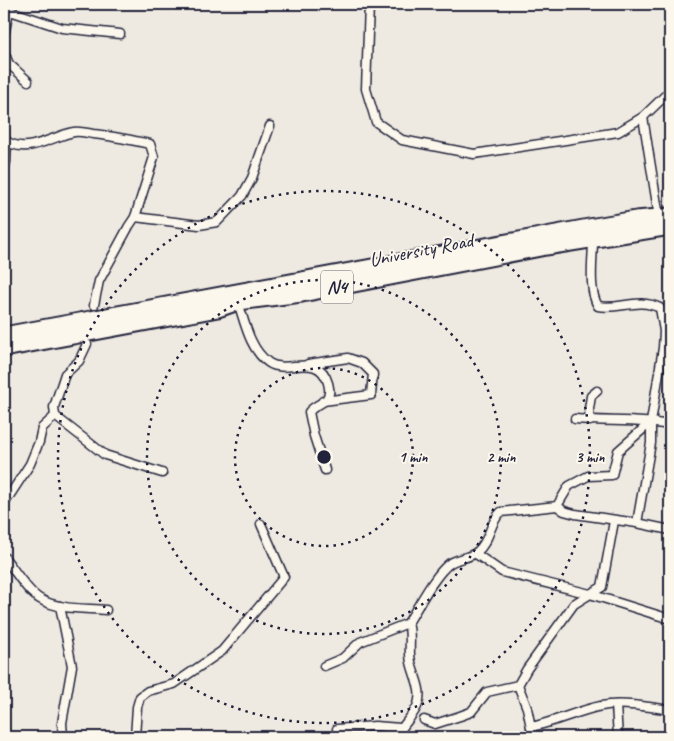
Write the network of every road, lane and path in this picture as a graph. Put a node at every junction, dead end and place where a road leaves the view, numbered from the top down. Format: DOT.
graph roads {
  1 [pos="369,4"];
  2 [pos="6,8"];
  3 [pos="120,34"];
  4 [pos="4,36"];
  5 [pos="4,52"];
  6 [pos="28,81"];
  7 [pos="670,91"];
  8 [pos="643,117"];
  9 [pos="270,126"];
  10 [pos="6,140"];
  11 [pos="4,170"];
  12 [pos="135,217"];
  13 [pos="667,220"];
  14 [pos="594,240"];
  15 [pos="545,241"];
  16 [pos="238,302"];
  17 [pos="94,305"];
  18 [pos="667,332"];
  19 [pos="4,335"];
  20 [pos="87,344"];
  21 [pos="4,349"];
  22 [pos="304,365"];
  23 [pos="597,391"];
  24 [pos="323,401"];
  25 [pos="55,416"];
  26 [pos="575,420"];
  27 [pos="590,421"];
  28 [pos="651,422"];
  29 [pos="670,425"];
  30 [pos="325,470"];
  31 [pos="162,473"];
  32 [pos="4,504"];
  33 [pos="557,506"];
  34 [pos="614,521"];
  35 [pos="637,523"];
  36 [pos="261,524"];
  37 [pos="670,530"];
  38 [pos="476,554"];
  39 [pos="4,557"];
  40 [pos="590,594"];
  41 [pos="60,606"];
  42 [pos="106,610"];
  43 [pos="670,619"];
  44 [pos="408,623"];
  45 [pos="324,666"];
  46 [pos="518,685"];
  47 [pos="616,705"];
  48 [pos="670,710"];
  49 [pos="424,720"];
  50 [pos="531,727"];
  51 [pos="400,728"];
  52 [pos="337,729"];
  53 [pos="63,737"];
  54 [pos="135,737"];
  55 [pos="398,737"];
  56 [pos="533,737"];
  57 [pos="618,737"];
  1 -- 8 [label="street"];
  2 -- 3 [label="street"];
  2 -- 4 [label="street"];
  5 -- 6 [label="street"];
  7 -- 8 [label="street"];
  8 -- 13 [label="street"];
  9 -- 12 [label="street"];
  10 -- 11 [label="street"];
  10 -- 12 [label="street"];
  12 -- 17 [label="street"];
  13 -- 14 [label="highway, University Road / N4"];
  13 -- 15 [label="highway, University Road / N4"];
  14 -- 15 [label="highway, University Road / N4"];
  14 -- 18 [label="street"];
  15 -- 16 [label="highway, University Road / N4"];
  15 -- 19 [label="highway, University Road / N4"];
  16 -- 21 [label="highway, University Road / N4"];
  16 -- 22 [label="street"];
  18 -- 28 [label="street"];
  20 -- 25 [label="street"];
  22 -- 24 [label="street"];
  22 -- 24 [label="street"];
  23 -- 27 [label="street"];
  24 -- 30 [label="street"];
  25 -- 31 [label="street"];
  25 -- 32 [label="street"];
  26 -- 27 [label="street"];
  27 -- 28 [label="street"];
  28 -- 29 [label="street"];
  28 -- 33 [label="street"];
  28 -- 35 [label="street"];
  33 -- 34 [label="street"];
  33 -- 38 [label="street"];
  34 -- 35 [label="street"];
  34 -- 40 [label="street"];
  35 -- 37 [label="street"];
  36 -- 54 [label="street"];
  38 -- 40 [label="street"];
  38 -- 44 [label="street"];
  39 -- 41 [label="street"];
  40 -- 43 [label="street"];
  40 -- 46 [label="street"];
  41 -- 42 [label="street"];
  41 -- 53 [label="street"];
  44 -- 45 [label="street"];
  44 -- 51 [label="street"];
  46 -- 49 [label="street"];
  46 -- 50 [label="street"];
  47 -- 48 [label="street"];
  47 -- 50 [label="street"];
  47 -- 57 [label="street"];
  50 -- 56 [label="street"];
  51 -- 52 [label="street"];
  51 -- 55 [label="street"];
}
